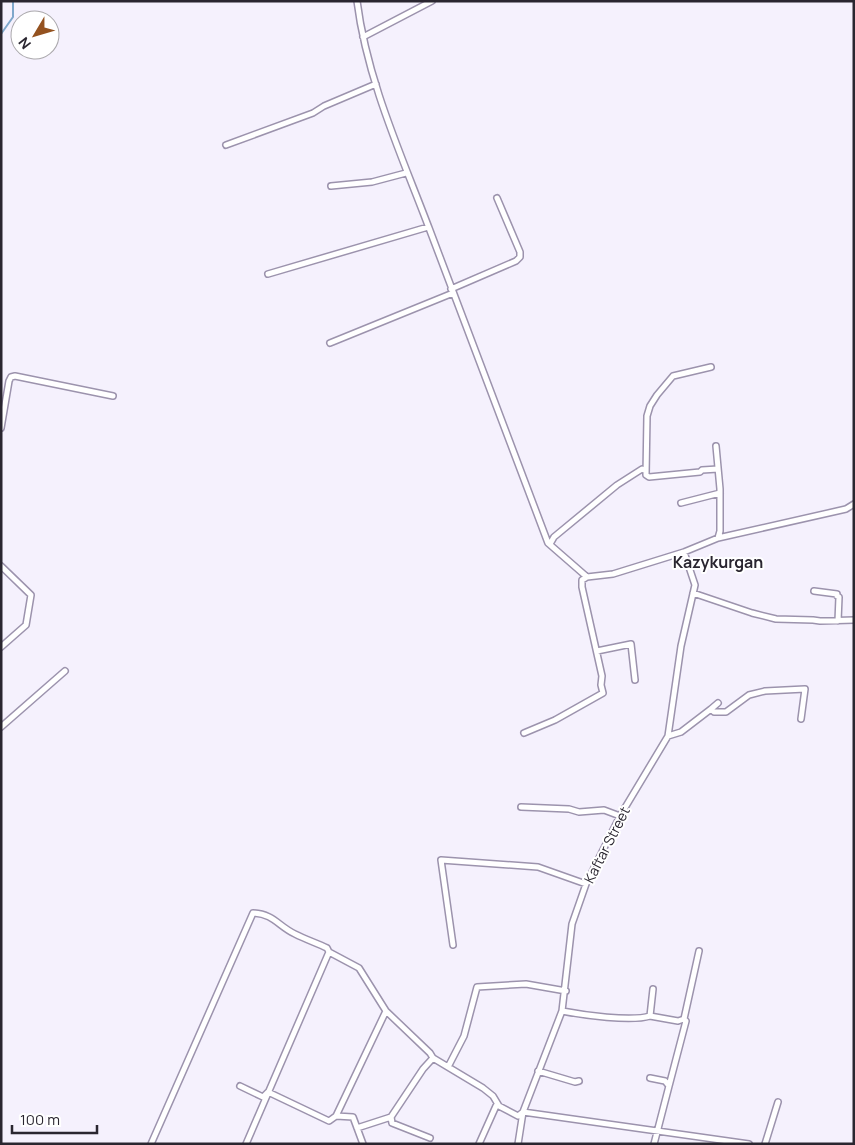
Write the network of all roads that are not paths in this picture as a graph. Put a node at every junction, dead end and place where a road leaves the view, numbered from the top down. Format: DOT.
graph roads {
  1 [pos="357,1"];
  2 [pos="432,1"];
  3 [pos="363,36"];
  4 [pos="376,84"];
  5 [pos="226,145"];
  6 [pos="406,173"];
  7 [pos="331,186"];
  8 [pos="497,198"];
  9 [pos="428,226"];
  10 [pos="268,274"];
  11 [pos="452,291"];
  12 [pos="330,343"];
  13 [pos="711,367"];
  14 [pos="113,396"];
  15 [pos="1,428"];
  16 [pos="716,446"];
  17 [pos="718,469"];
  18 [pos="646,471"];
  19 [pos="720,493"];
  20 [pos="681,503"];
  21 [pos="854,504"];
  22 [pos="718,538"];
  23 [pos="550,544"];
  24 [pos="684,552"];
  25 [pos="1,566"];
  26 [pos="587,577"];
  27 [pos="814,591"];
  28 [pos="693,593"];
  29 [pos="854,620"];
  30 [pos="838,621"];
  31 [pos="1,647"];
  32 [pos="597,651"];
  33 [pos="65,671"];
  34 [pos="635,680"];
  35 [pos="718,703"];
  36 [pos="711,709"];
  37 [pos="801,719"];
  38 [pos="1,727"];
  39 [pos="524,733"];
  40 [pos="668,736"];
  41 [pos="521,807"];
  42 [pos="620,816"];
  43 [pos="586,884"];
  44 [pos="453,945"];
  45 [pos="699,951"];
  46 [pos="329,952"];
  47 [pos="653,989"];
  48 [pos="566,991"];
  49 [pos="386,1011"];
  50 [pos="562,1011"];
  51 [pos="650,1016"];
  52 [pos="684,1019"];
  53 [pos="433,1058"];
  54 [pos="448,1067"];
  55 [pos="538,1071"];
  56 [pos="650,1078"];
  57 [pos="579,1081"];
  58 [pos="240,1086"];
  59 [pos="669,1086"];
  60 [pos="268,1092"];
  61 [pos="778,1102"];
  62 [pos="499,1106"];
  63 [pos="523,1112"];
  64 [pos="336,1116"];
  65 [pos="391,1117"];
  66 [pos="357,1128"];
  67 [pos="657,1132"];
  68 [pos="430,1138"];
  69 [pos="728,1142"];
  70 [pos="150,1144"];
  71 [pos="246,1144"];
  72 [pos="363,1144"];
  73 [pos="479,1144"];
  74 [pos="518,1144"];
  75 [pos="654,1144"];
  76 [pos="749,1144"];
  77 [pos="765,1144"];
  1 -- 3 [label="street"];
  2 -- 3 [label="street"];
  3 -- 4 [label="street"];
  4 -- 5 [label="street"];
  4 -- 6 [label="street"];
  6 -- 7 [label="street"];
  6 -- 9 [label="street"];
  8 -- 11 [label="street"];
  9 -- 10 [label="street"];
  9 -- 11 [label="street"];
  11 -- 12 [label="street"];
  11 -- 23 [label="street"];
  13 -- 18 [label="street"];
  14 -- 15 [label="street"];
  16 -- 17 [label="street"];
  17 -- 18 [label="street"];
  17 -- 19 [label="street"];
  18 -- 23 [label="street"];
  19 -- 20 [label="street"];
  19 -- 22 [label="street"];
  21 -- 22 [label="street"];
  22 -- 24 [label="street"];
  23 -- 26 [label="street"];
  24 -- 26 [label="street"];
  24 -- 28 [label="street, Kaftar Street"];
  25 -- 31 [label="street"];
  26 -- 32 [label="street"];
  27 -- 30 [label="street"];
  28 -- 30 [label="street"];
  28 -- 40 [label="street, Kaftar Street"];
  29 -- 30 [label="street"];
  32 -- 34 [label="street"];
  32 -- 39 [label="street"];
  33 -- 38 [label="street"];
  35 -- 36 [label="street"];
  36 -- 37 [label="street"];
  36 -- 40 [label="street"];
  40 -- 42 [label="street, Kaftar Street"];
  41 -- 42 [label="street"];
  42 -- 43 [label="street, Kaftar Street"];
  43 -- 44 [label="street"];
  43 -- 48 [label="street, Kaftar Street"];
  45 -- 52 [label="street"];
  46 -- 49 [label="street"];
  46 -- 60 [label="street"];
  46 -- 70 [label="street"];
  47 -- 51 [label="street"];
  48 -- 50 [label="street, Kaftar Street"];
  48 -- 54 [label="street"];
  49 -- 53 [label="street"];
  49 -- 64 [label="street"];
  50 -- 51 [label="street"];
  50 -- 55 [label="street, Kaftar Street"];
  51 -- 52 [label="street"];
  52 -- 59 [label="street"];
  53 -- 54 [label="street"];
  53 -- 65 [label="street"];
  54 -- 62 [label="street"];
  55 -- 57 [label="street"];
  55 -- 63 [label="street, Kaftar Street"];
  56 -- 59 [label="street"];
  58 -- 60 [label="street"];
  59 -- 67 [label="street"];
  60 -- 64 [label="street"];
  60 -- 71 [label="street"];
  61 -- 77 [label="street"];
  62 -- 63 [label="street"];
  62 -- 73 [label="street"];
  63 -- 67 [label="street"];
  63 -- 74 [label="street, Kaftar Street"];
  64 -- 66 [label="street"];
  65 -- 66 [label="street"];
  65 -- 68 [label="street"];
  66 -- 72 [label="street"];
  67 -- 69 [label="street"];
  67 -- 75 [label="street"];
  69 -- 76 [label="street"];
}
